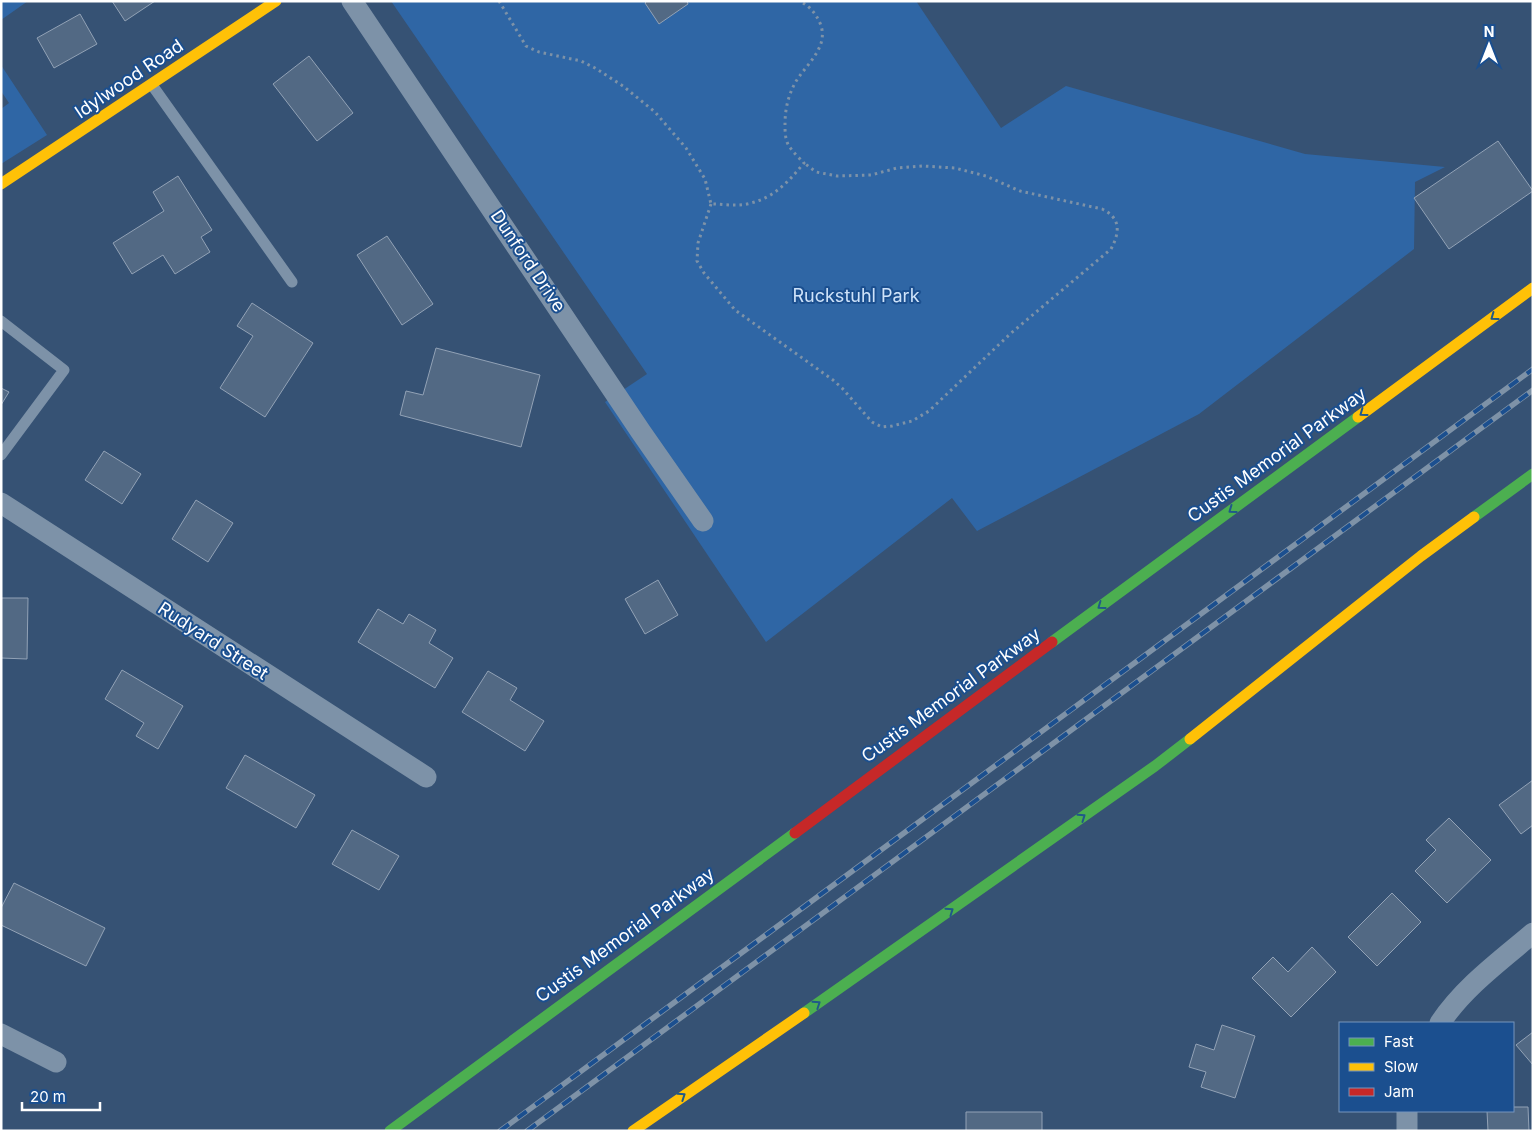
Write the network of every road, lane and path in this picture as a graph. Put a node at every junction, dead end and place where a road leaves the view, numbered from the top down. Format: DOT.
graph roads {
  1 [pos="276,1"];
  2 [pos="352,1"];
  3 [pos="499,1"];
  4 [pos="800,1"];
  5 [pos="152,85"];
  6 [pos="804,163"];
  7 [pos="1,184"];
  8 [pos="711,204"];
  9 [pos="292,282"];
  10 [pos="1533,288"];
  11 [pos="1,321"];
  12 [pos="1,455"];
  13 [pos="1533,474"];
  14 [pos="1,504"];
  15 [pos="703,521"];
  16 [pos="426,777"];
  17 [pos="1533,934"];
  18 [pos="1441,1022"];
  19 [pos="1,1034"];
  20 [pos="56,1062"];
  21 [pos="1407,1112"];
  22 [pos="390,1131"];
  23 [pos="633,1131"];
  24 [pos="1407,1131"];
  1 -- 5 [label="main road, Idylwood Road"];
  2 -- 15 [label="street, Dunford Drive"];
  3 -- 8 [label="path"];
  4 -- 6 [label="path"];
  5 -- 7 [label="main road, Idylwood Road"];
  5 -- 9 [label="lane"];
  6 -- 8 [label="path"];
  6 -- 8 [label="path"];
  10 -- 22 [label="main road, Custis Memorial Parkway, one-way"];
  11 -- 12 [label="lane"];
  23 -- 13 [label="main road, one-way"];
  14 -- 16 [label="street, Rudyard Street"];
  17 -- 18 [label="street"];
  19 -- 20 [label="street"];
  21 -- 24 [label="street"];
}
